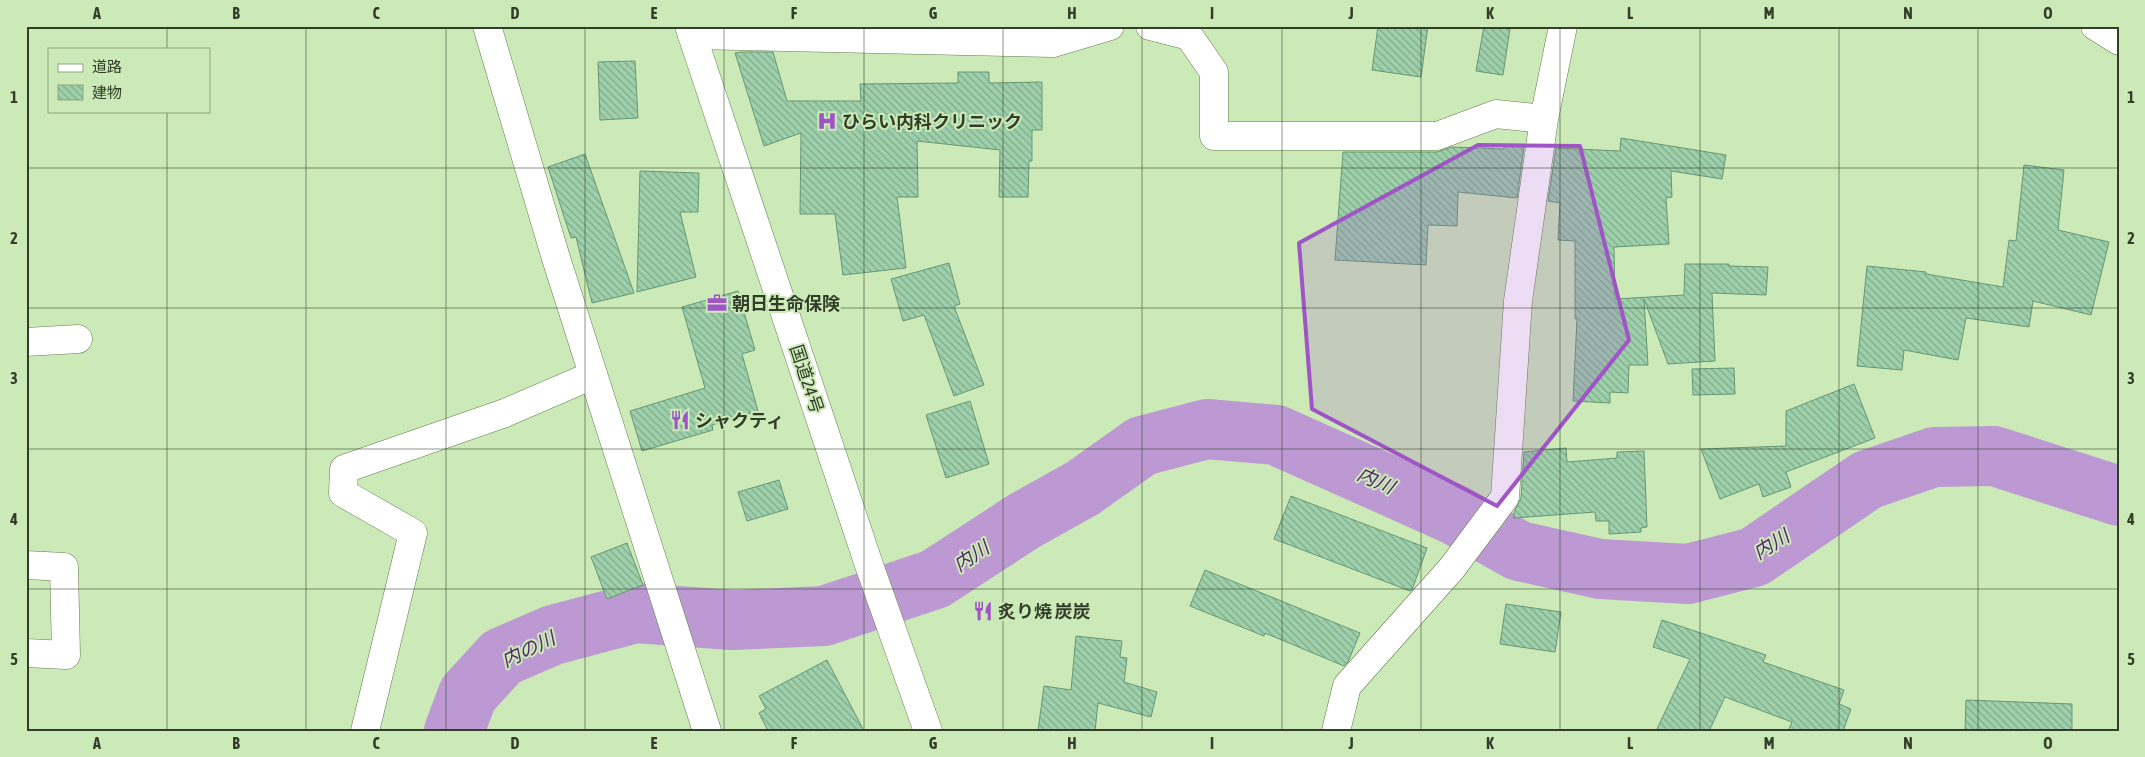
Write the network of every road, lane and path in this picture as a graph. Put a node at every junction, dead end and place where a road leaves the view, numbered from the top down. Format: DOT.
graph roads {
  1 [pos="487,26"];
  2 [pos="1110,26"];
  3 [pos="1150,26"];
  4 [pos="1563,26"];
  5 [pos="2095,26"];
  6 [pos="691,31"];
  7 [pos="2119,41"];
  8 [pos="1544,118"];
  9 [pos="78,339"];
  10 [pos="26,342"];
  11 [pos="593,375"];
  12 [pos="26,565"];
  13 [pos="26,653"];
  14 [pos="365,731"];
  15 [pos="707,731"];
  16 [pos="928,731"];
  17 [pos="1336,731"];
  1 -- 11 [label="main road"];
  2 -- 6 [label="main road"];
  3 -- 8 [label="main road"];
  4 -- 8 [label="main road"];
  5 -- 7 [label="main road"];
  6 -- 16 [label="main road, 国道24号"];
  8 -- 17 [label="main road"];
  9 -- 10 [label="main road"];
  11 -- 14 [label="main road"];
  11 -- 15 [label="main road"];
  12 -- 13 [label="main road"];
}
